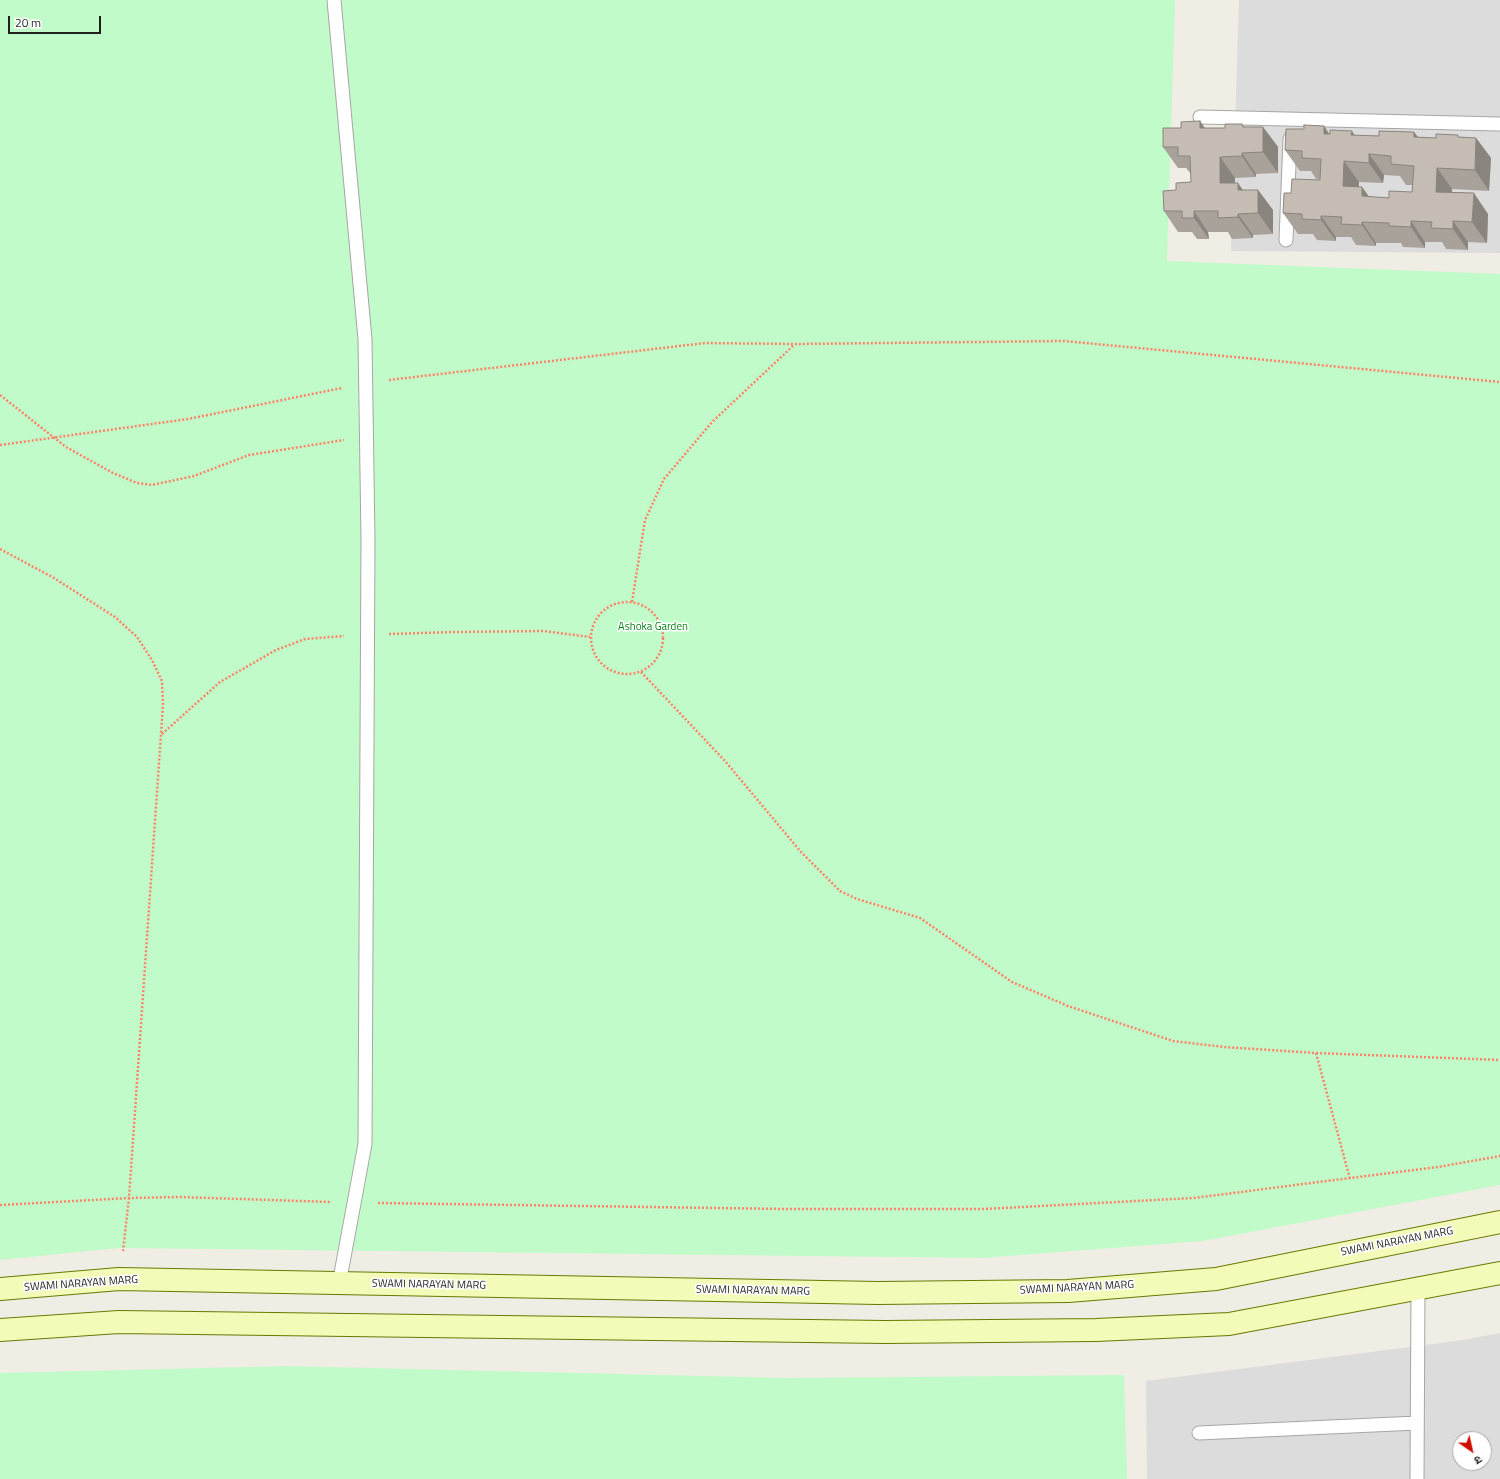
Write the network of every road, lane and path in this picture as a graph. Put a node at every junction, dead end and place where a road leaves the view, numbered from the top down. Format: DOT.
graph roads {
  1 [pos="334,0"];
  2 [pos="1200,117"];
  3 [pos="1290,119"];
  4 [pos="1500,124"];
  5 [pos="1286,240"];
  6 [pos="795,344"];
  7 [pos="1500,382"];
  8 [pos="366,383"];
  9 [pos="0,395"];
  10 [pos="52,437"];
  11 [pos="366,437"];
  12 [pos="0,445"];
  13 [pos="0,549"];
  14 [pos="632,602"];
  15 [pos="368,634"];
  16 [pos="590,637"];
  17 [pos="641,672"];
  18 [pos="161,734"];
  19 [pos="1316,1053"];
  20 [pos="1500,1060"];
  21 [pos="1500,1156"];
  22 [pos="1350,1179"];
  23 [pos="129,1198"];
  24 [pos="354,1203"];
  25 [pos="0,1205"];
  26 [pos="1500,1222"];
  27 [pos="1500,1273"];
  28 [pos="119,1280"];
  29 [pos="339,1284"];
  30 [pos="0,1289"];
  31 [pos="1418,1289"];
  32 [pos="0,1330"];
  33 [pos="1417,1423"];
  34 [pos="1199,1433"];
  35 [pos="1417,1479"];
  1 -- 8 [label="lane"];
  2 -- 3 [label="lane"];
  3 -- 4 [label="lane"];
  3 -- 5 [label="lane"];
  6 -- 7 [label="path"];
  6 -- 8 [label="path"];
  6 -- 14 [label="path"];
  8 -- 10 [label="path"];
  8 -- 11 [label="lane"];
  9 -- 10 [label="path"];
  10 -- 11 [label="path"];
  10 -- 12 [label="path"];
  11 -- 15 [label="lane"];
  13 -- 18 [label="path"];
  14 -- 16 [label="path"];
  14 -- 17 [label="path"];
  15 -- 16 [label="path"];
  15 -- 18 [label="path"];
  15 -- 24 [label="lane"];
  16 -- 17 [label="path"];
  17 -- 19 [label="path"];
  18 -- 23 [label="path"];
  19 -- 20 [label="path"];
  19 -- 22 [label="path"];
  21 -- 22 [label="path"];
  22 -- 24 [label="path"];
  23 -- 24 [label="path"];
  23 -- 25 [label="path"];
  23 -- 28 [label="path"];
  24 -- 29 [label="lane"];
  26 -- 29 [label="main road, SWAMI NARAYAN MARG"];
  27 -- 31 [label="main road"];
  28 -- 29 [label="main road, SWAMI NARAYAN MARG"];
  28 -- 30 [label="main road, SWAMI NARAYAN MARG"];
  31 -- 32 [label="main road"];
  31 -- 33 [label="lane"];
  33 -- 34 [label="lane"];
  33 -- 35 [label="lane"];
}
